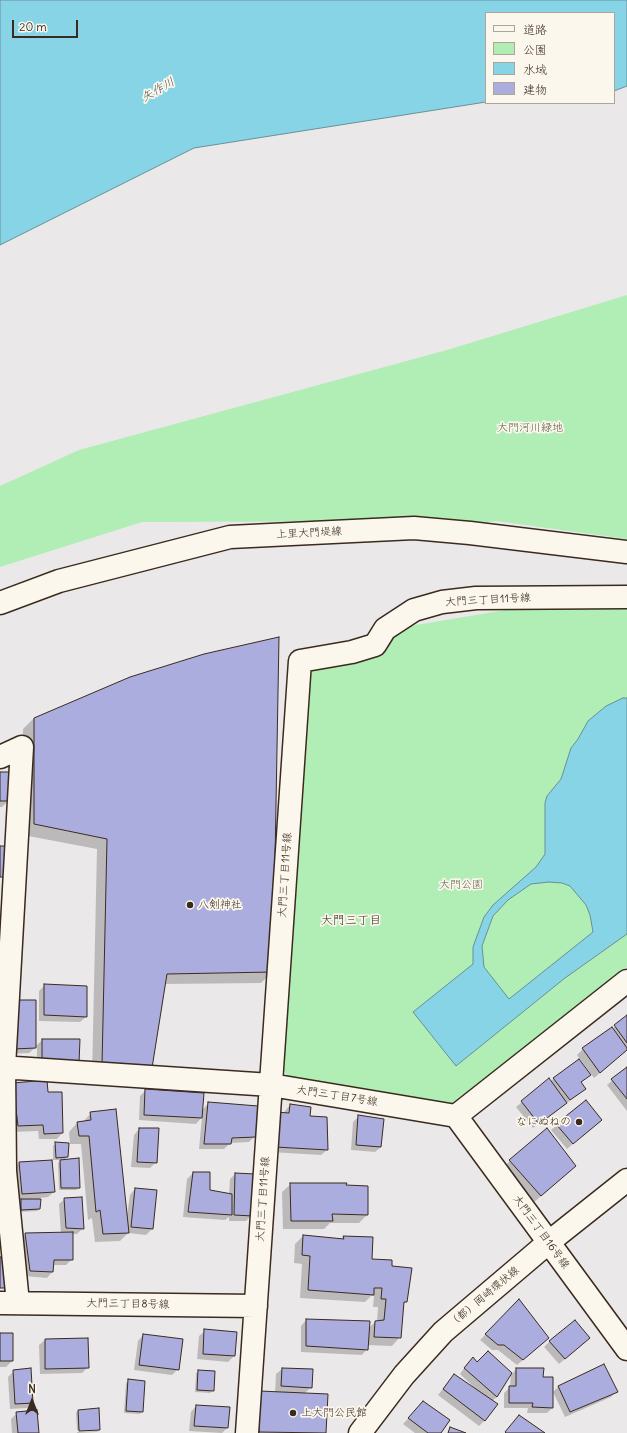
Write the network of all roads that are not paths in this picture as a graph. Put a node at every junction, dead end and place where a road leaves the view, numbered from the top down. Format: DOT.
graph roads {
  1 [pos="627,552"];
  2 [pos="627,597"];
  3 [pos="0,603"];
  4 [pos="0,757"];
  5 [pos="627,981"];
  6 [pos="2,1067"];
  7 [pos="271,1085"];
  8 [pos="456,1116"];
  9 [pos="627,1180"];
  10 [pos="549,1242"];
  11 [pos="9,1303"];
  12 [pos="256,1306"];
  13 [pos="627,1349"];
  14 [pos="247,1433"];
  15 [pos="360,1433"];
  1 -- 3 [label="street, 上里大門堤線"];
  2 -- 7 [label="street, 大門三丁目11号線"];
  4 -- 6 [label="street"];
  5 -- 8 [label="street"];
  6 -- 7 [label="street, 大門三丁目7号線"];
  6 -- 11 [label="street"];
  7 -- 8 [label="street, 大門三丁目7号線"];
  7 -- 12 [label="street, 大門三丁目11号線"];
  8 -- 10 [label="street, 大門三丁目16号線"];
  9 -- 10 [label="street, （都）岡崎環状線"];
  10 -- 13 [label="street, 大門三丁目16号線"];
  10 -- 15 [label="street, （都）岡崎環状線"];
  11 -- 12 [label="street, 大門三丁目8号線"];
  12 -- 14 [label="street, 大門三丁目11号線"];
}
